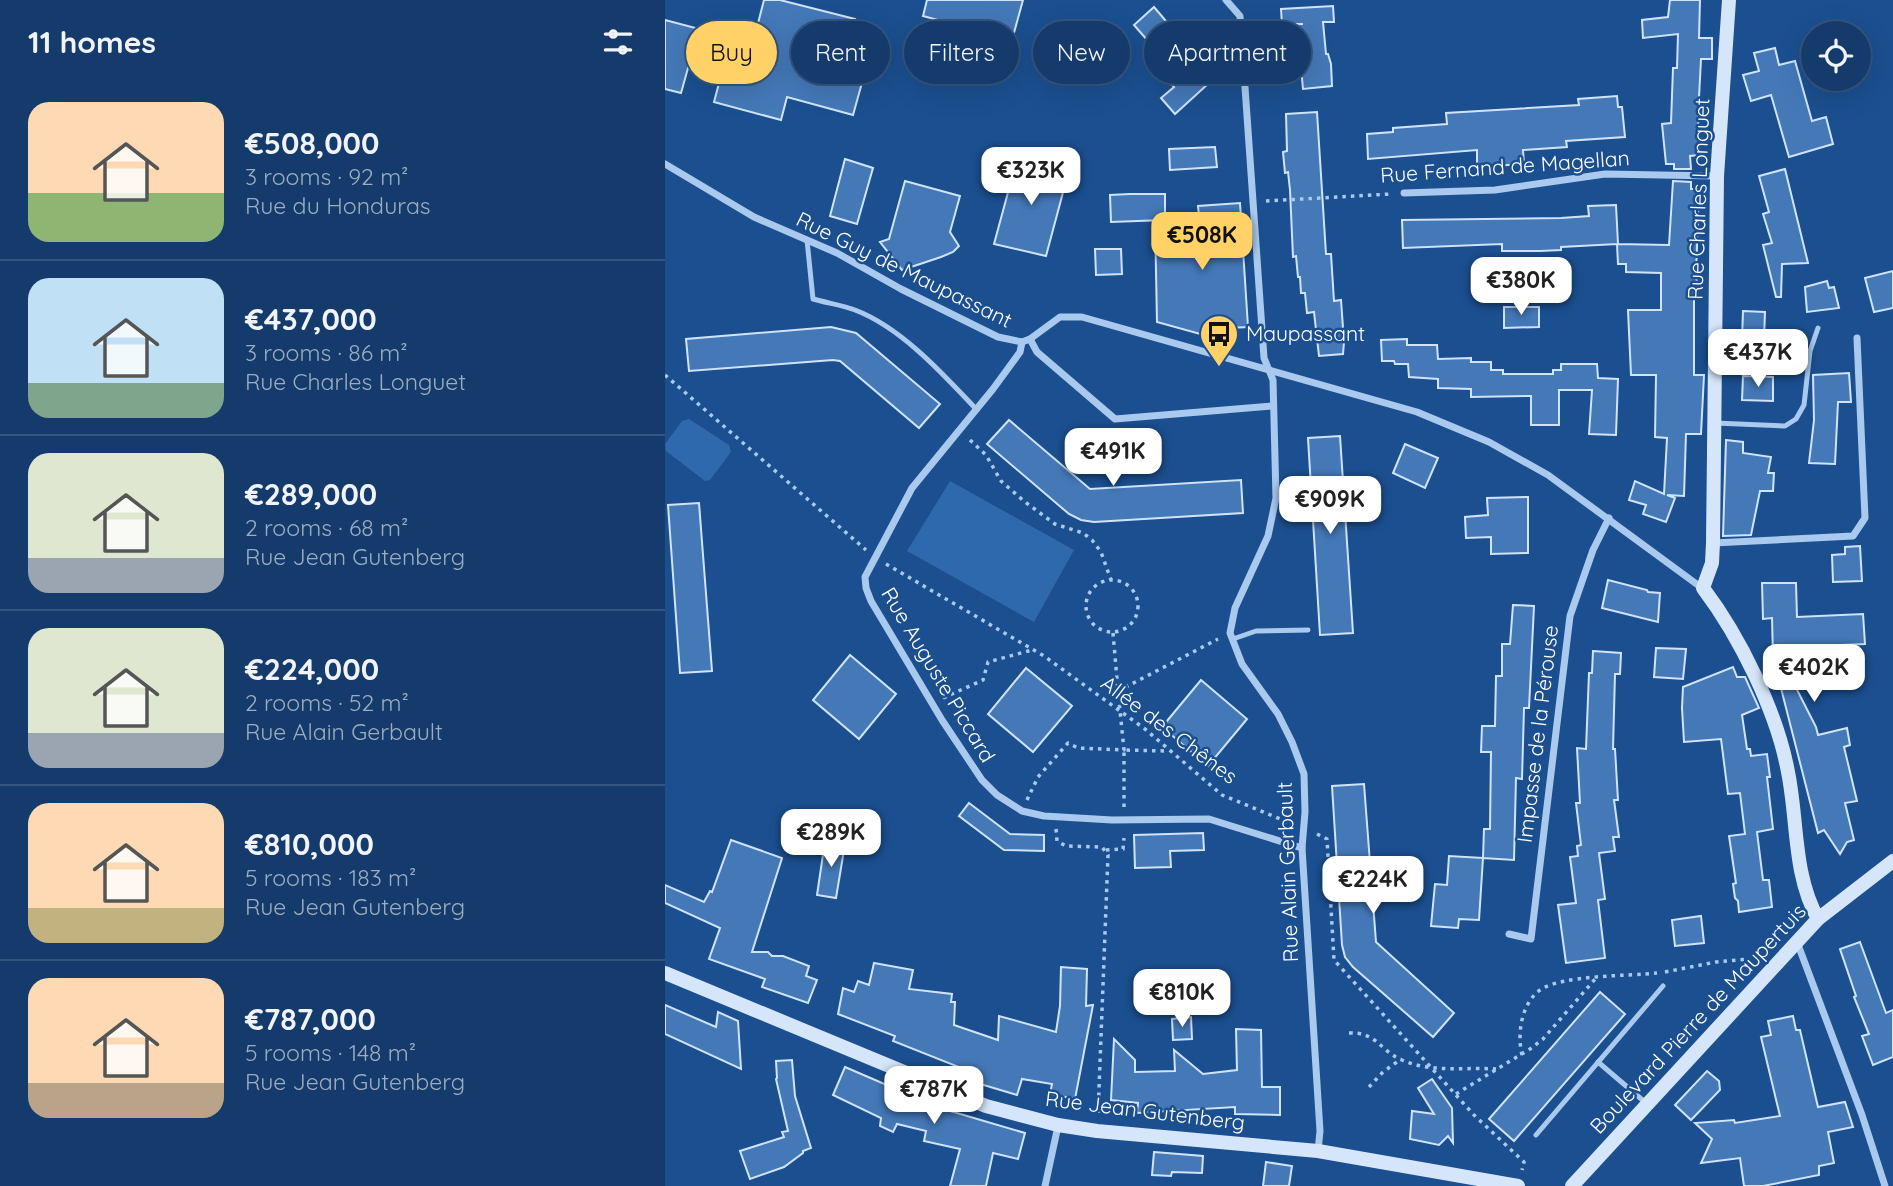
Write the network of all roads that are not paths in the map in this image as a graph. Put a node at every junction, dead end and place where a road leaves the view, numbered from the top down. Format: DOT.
graph roads {
  1 [pos="1226,0"];
  2 [pos="1729,0"];
  3 [pos="665,164"];
  4 [pos="1717,176"];
  5 [pos="1404,193"];
  6 [pos="807,240"];
  7 [pos="1818,328"];
  8 [pos="1857,338"];
  9 [pos="1030,339"];
  10 [pos="1021,342"];
  11 [pos="1269,369"];
  12 [pos="1273,406"];
  13 [pos="977,410"];
  14 [pos="1715,423"];
  15 [pos="1609,518"];
  16 [pos="1713,543"];
  17 [pos="1703,588"];
  18 [pos="1308,630"];
  19 [pos="1231,636"];
  20 [pos="1302,848"];
  21 [pos="1893,861"];
  22 [pos="1818,919"];
  23 [pos="1509,934"];
  24 [pos="1796,941"];
  25 [pos="665,973"];
  26 [pos="1663,986"];
  27 [pos="1598,1062"];
  28 [pos="1647,1104"];
  29 [pos="1058,1125"];
  30 [pos="1536,1135"];
  31 [pos="1318,1150"];
  32 [pos="1045,1186"];
  33 [pos="1518,1186"];
  34 [pos="1572,1186"];
  35 [pos="1885,1186"];
  1 -- 11 [label="street"];
  2 -- 4 [label="street, Rue Charles Longuet"];
  3 -- 6 [label="street, Rue Guy de Maupassant"];
  4 -- 5 [label="street, Rue Fernand de Magellan"];
  4 -- 14 [label="street, Rue Charles Longuet"];
  6 -- 10 [label="street, Rue Guy de Maupassant"];
  6 -- 13 [label="lane"];
  7 -- 14 [label="lane"];
  8 -- 16 [label="street"];
  9 -- 10 [label="street, Rue Guy de Maupassant"];
  9 -- 11 [label="street, Rue Guy de Maupassant"];
  9 -- 12 [label="street"];
  10 -- 13 [label="street, Rue Auguste Piccard"];
  11 -- 12 [label="street"];
  11 -- 15 [label="street, Rue Guy de Maupassant"];
  12 -- 19 [label="street"];
  13 -- 20 [label="street, Rue Auguste Piccard"];
  14 -- 16 [label="street, Rue Charles Longuet"];
  15 -- 17 [label="street, Rue Guy de Maupassant"];
  15 -- 23 [label="street, Impasse de la Pérouse"];
  16 -- 17 [label="street, Rue Charles Longuet"];
  17 -- 22 [label="street"];
  18 -- 19 [label="lane"];
  19 -- 20 [label="street, Rue Alain Gerbault"];
  20 -- 31 [label="street, Rue Alain Gerbault"];
  21 -- 22 [label="street, Boulevard Pierre de Maupertuis"];
  22 -- 24 [label="street, Boulevard Pierre de Maupertuis"];
  24 -- 28 [label="street, Boulevard Pierre de Maupertuis"];
  24 -- 35 [label="street"];
  25 -- 29 [label="street, Rue Jean Gutenberg"];
  26 -- 27 [label="lane"];
  27 -- 28 [label="lane"];
  27 -- 30 [label="lane"];
  28 -- 34 [label="street, Boulevard Pierre de Maupertuis"];
  29 -- 31 [label="street, Rue Jean Gutenberg"];
  29 -- 32 [label="street"];
  31 -- 33 [label="street, Rue Jean Gutenberg"];
}
